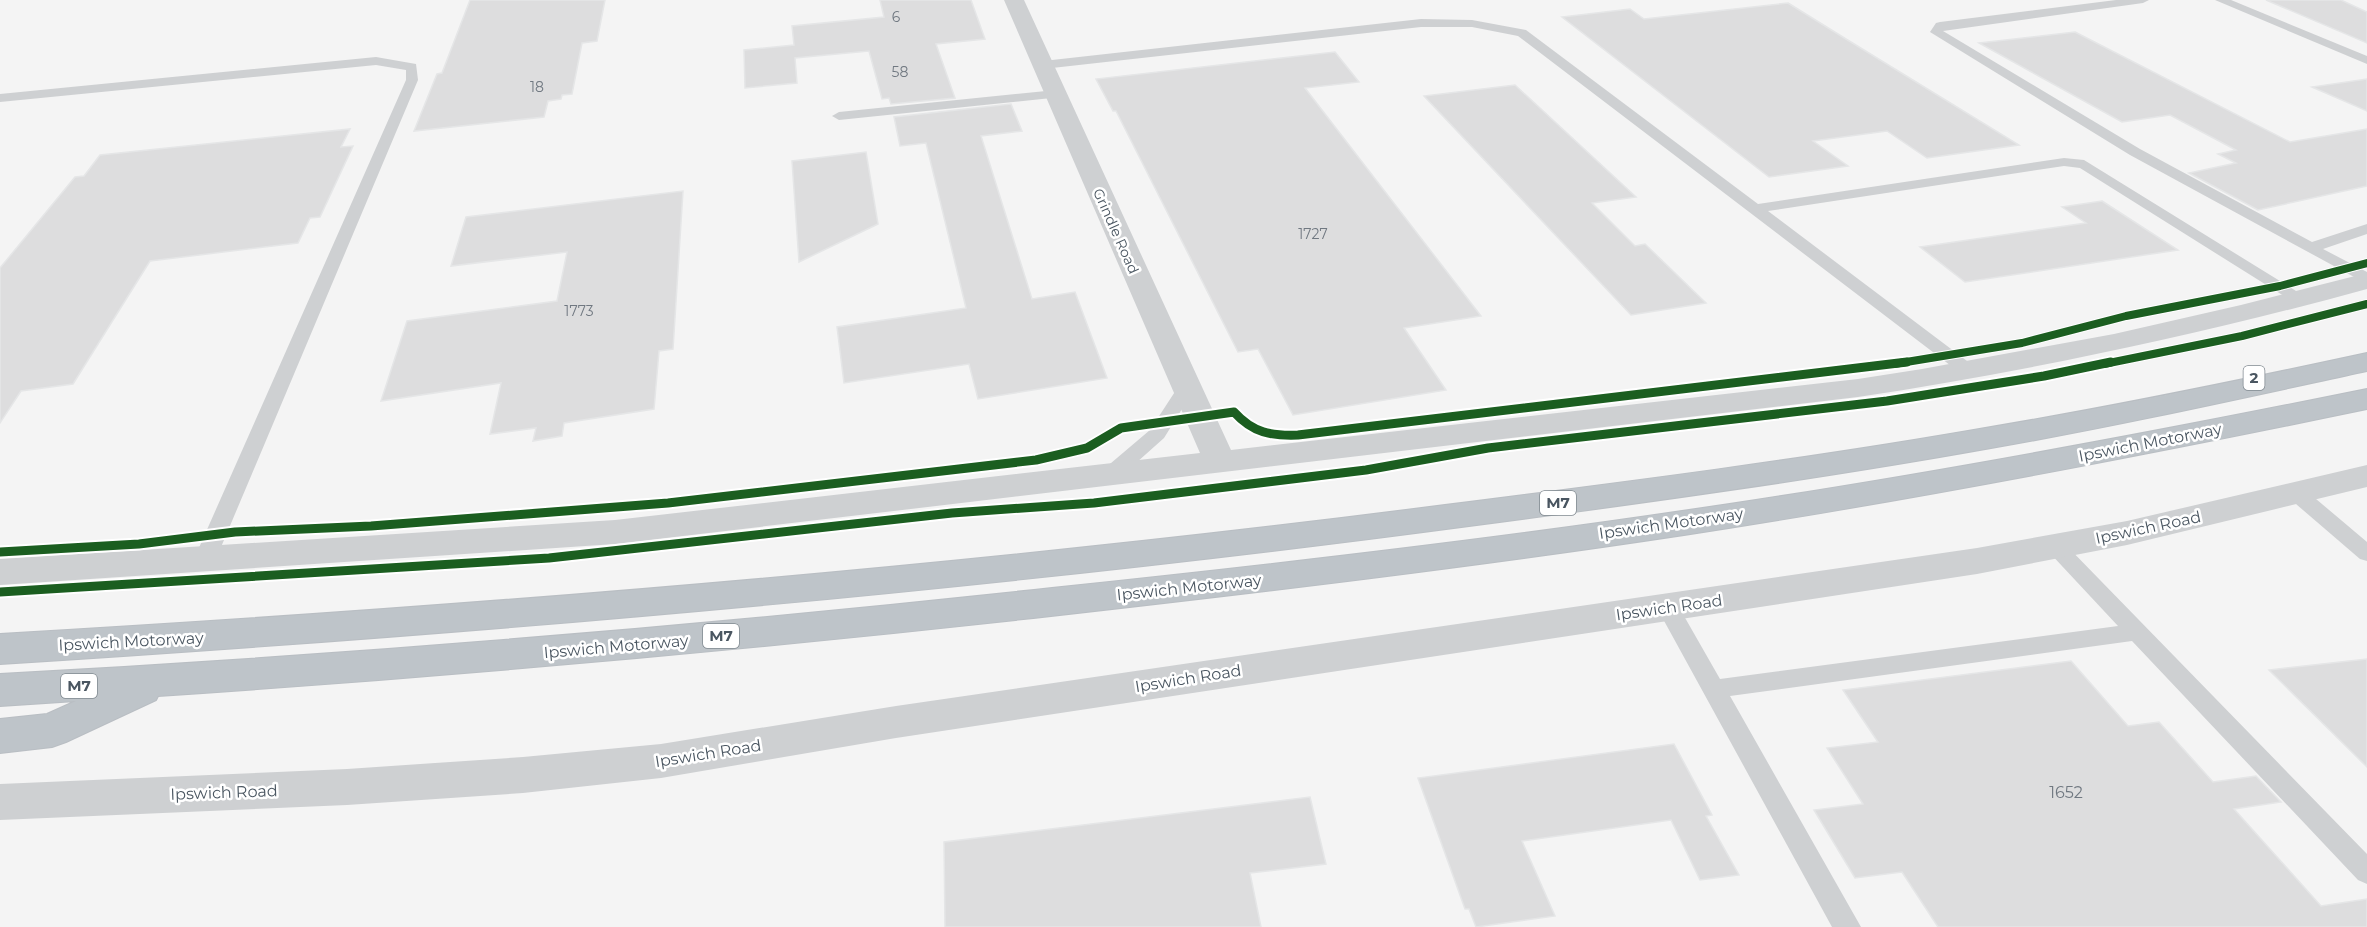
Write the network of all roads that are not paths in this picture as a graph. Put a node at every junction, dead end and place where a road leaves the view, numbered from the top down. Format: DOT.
graph roads {
  1 [pos="1014,0"];
  2 [pos="2143,0"];
  3 [pos="2221,0"];
  4 [pos="2367,60"];
  5 [pos="1043,65"];
  6 [pos="1056,94"];
  7 [pos="0,98"];
  8 [pos="839,116"];
  9 [pos="1754,209"];
  10 [pos="2367,229"];
  11 [pos="2310,248"];
  12 [pos="2367,280"];
  13 [pos="2301,299"];
  14 [pos="2367,343"];
  15 [pos="2367,362"];
  16 [pos="1969,371"];
  17 [pos="1186,388"];
  18 [pos="2367,399"];
  19 [pos="2140,410"];
  20 [pos="1220,461"];
  21 [pos="1111,474"];
  22 [pos="2367,476"];
  23 [pos="2296,493"];
  24 [pos="2055,546"];
  25 [pos="2367,554"];
  26 [pos="205,559"];
  27 [pos="0,572"];
  28 [pos="1668,608"];
  29 [pos="2137,632"];
  30 [pos="0,649"];
  31 [pos="158,681"];
  32 [pos="1714,689"];
  33 [pos="0,690"];
  34 [pos="0,736"];
  35 [pos="0,802"];
  36 [pos="2367,872"];
  37 [pos="1847,927"];
  1 -- 5 [label="street, Grindle Road"];
  2 -- 11 [label="lane"];
  3 -- 4 [label="lane"];
  5 -- 6 [label="street, Grindle Road"];
  5 -- 9 [label="lane"];
  6 -- 8 [label="lane"];
  6 -- 17 [label="street, Grindle Road"];
  7 -- 26 [label="lane"];
  9 -- 13 [label="lane"];
  9 -- 16 [label="lane"];
  10 -- 11 [label="lane"];
  11 -- 12 [label="lane"];
  12 -- 13 [label="street"];
  13 -- 16 [label="street"];
  14 -- 19 [label="highway, 2"];
  15 -- 19 [label="highway, Ipswich Motorway / M7"];
  16 -- 20 [label="street"];
  17 -- 20 [label="street, Grindle Road"];
  17 -- 21 [label="lane"];
  18 -- 31 [label="highway, Ipswich Motorway / M7"];
  19 -- 30 [label="highway, Ipswich Motorway / M7"];
  20 -- 21 [label="street"];
  21 -- 26 [label="street"];
  22 -- 23 [label="street, Ipswich Road"];
  23 -- 24 [label="street, Ipswich Road"];
  23 -- 25 [label="lane"];
  24 -- 28 [label="street, Ipswich Road"];
  24 -- 29 [label="lane"];
  26 -- 27 [label="street"];
  28 -- 32 [label="lane"];
  28 -- 35 [label="street, Ipswich Road"];
  29 -- 32 [label="lane"];
  29 -- 36 [label="lane"];
  31 -- 33 [label="highway, Ipswich Motorway / M7"];
  31 -- 34 [label="highway"];
  32 -- 37 [label="lane"];
}
